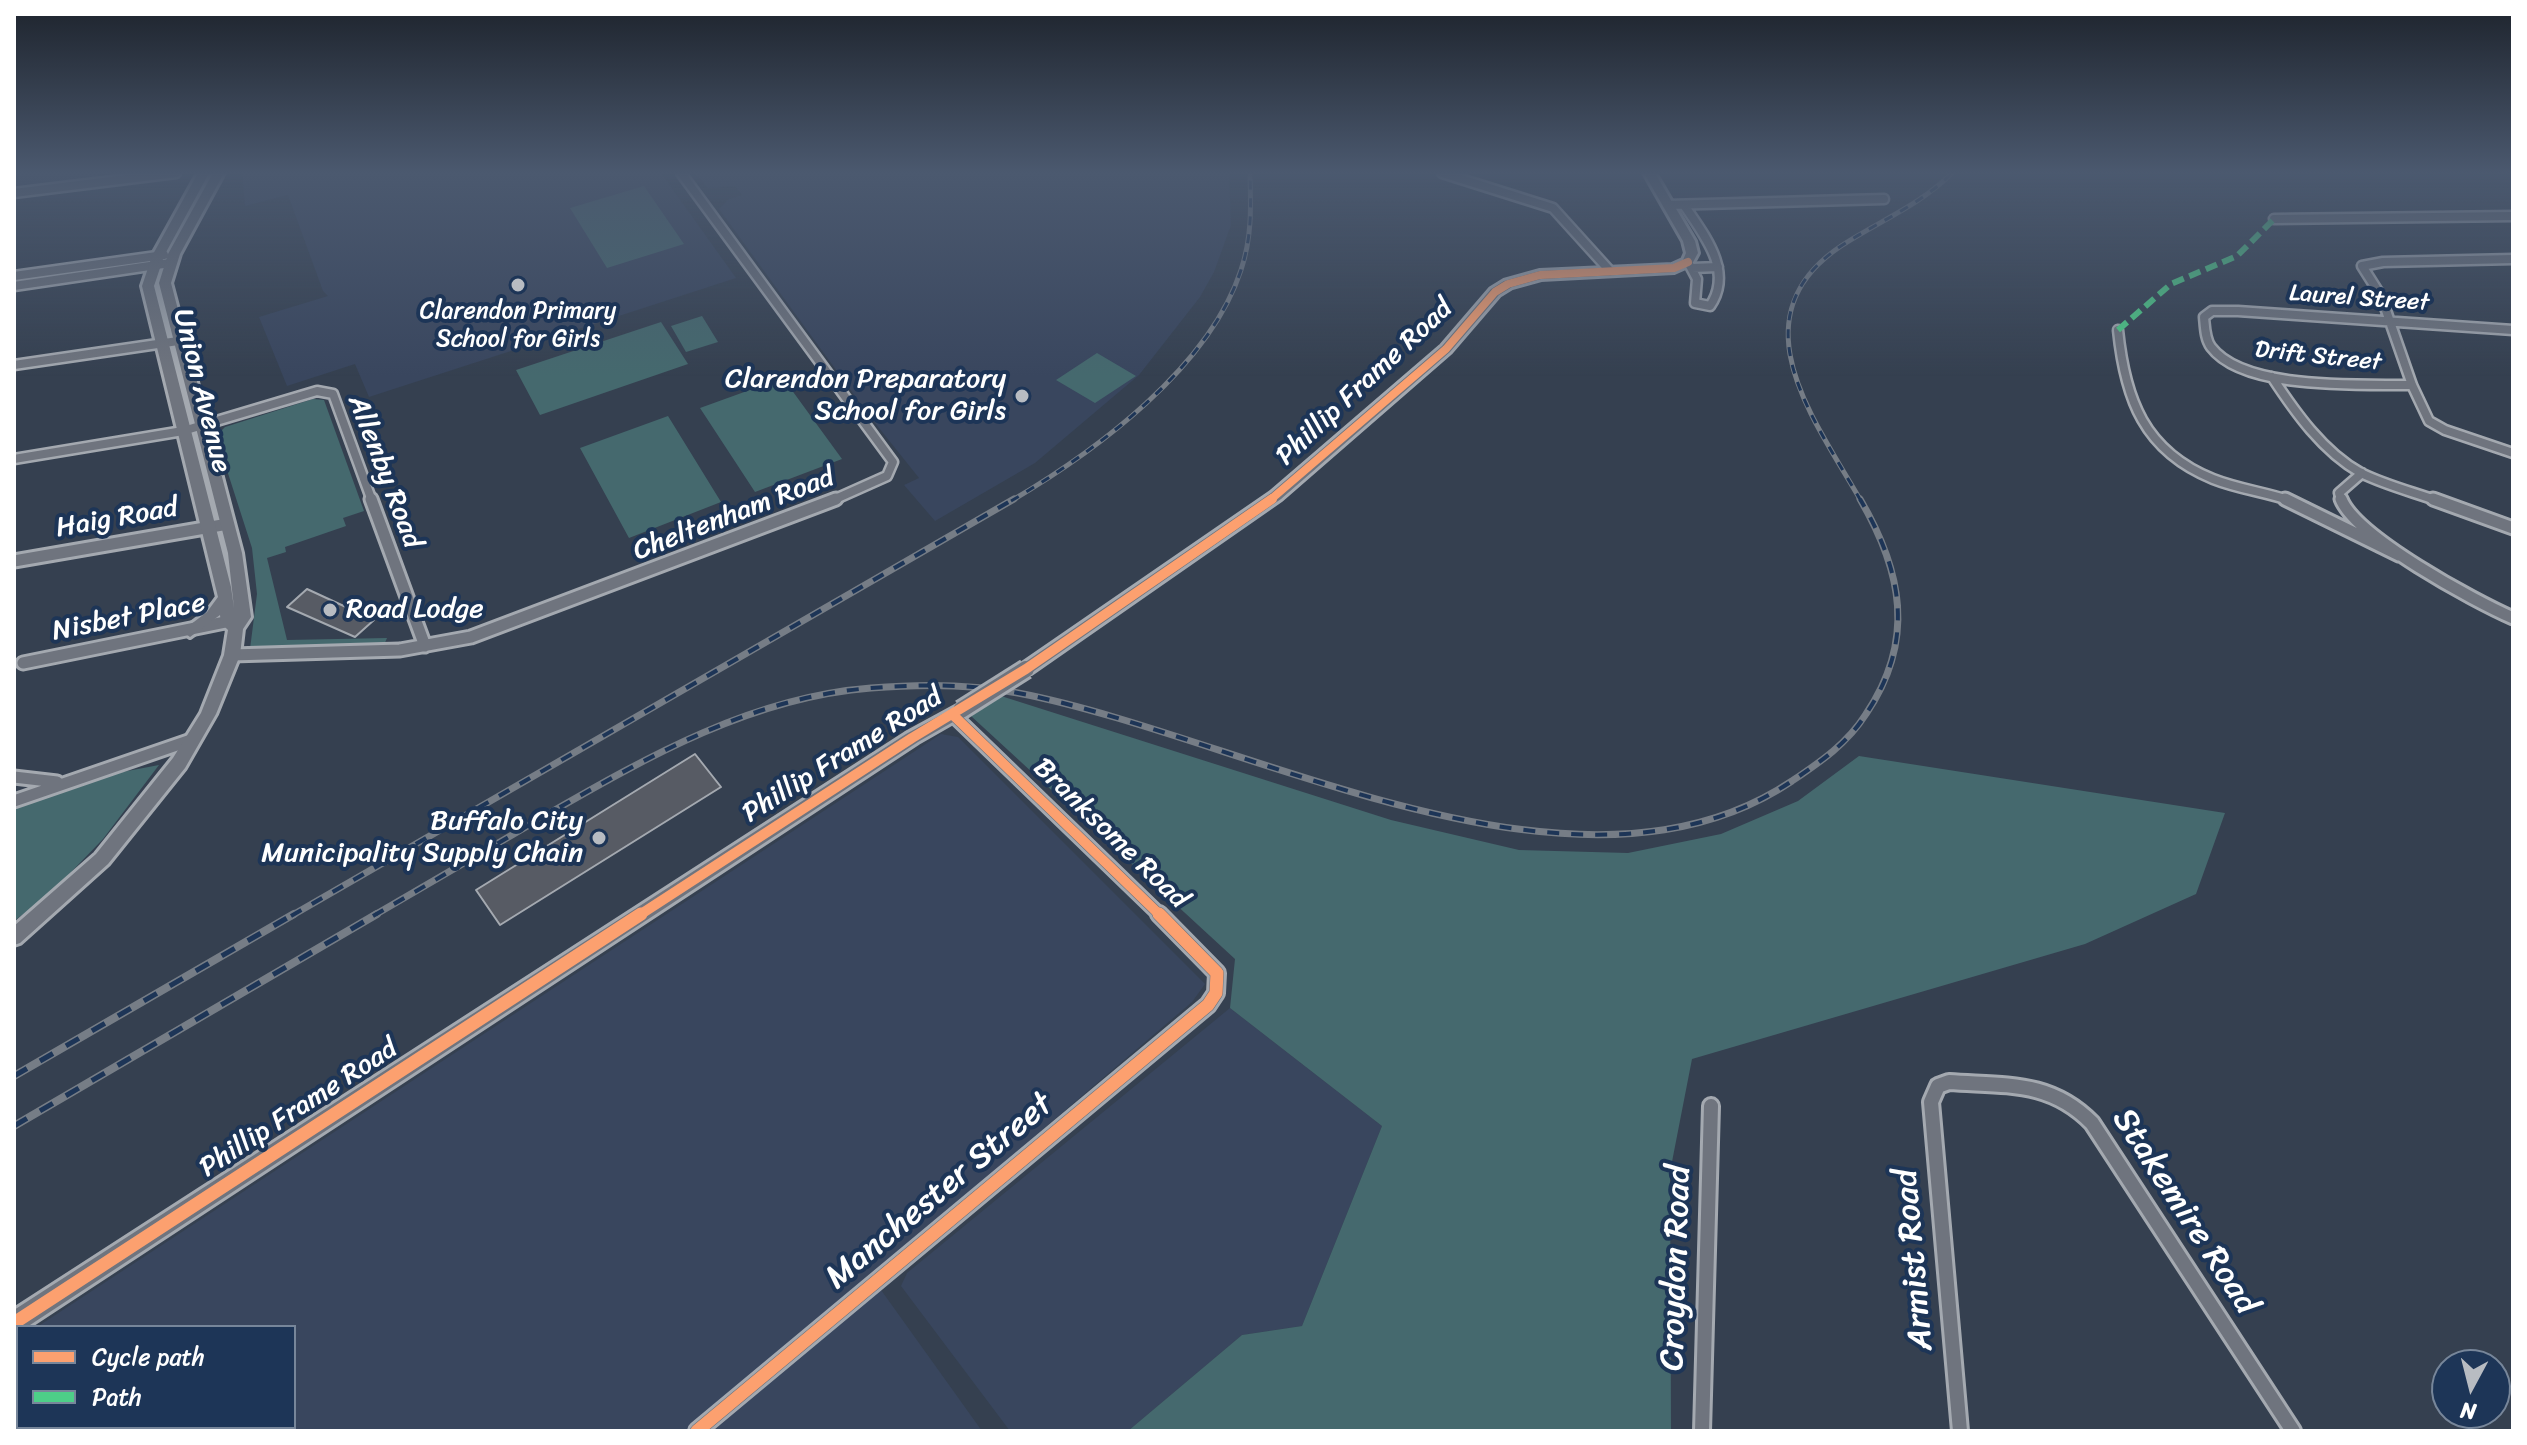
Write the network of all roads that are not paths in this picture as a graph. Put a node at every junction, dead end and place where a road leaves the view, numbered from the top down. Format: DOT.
graph roads {
  1 [pos="173,240"];
  2 [pos="176,240"];
  3 [pos="731,240"];
  4 [pos="1582,240"];
  5 [pos="1687,240"];
  6 [pos="1706,240"];
  7 [pos="2513,259"];
  8 [pos="164,260"];
  9 [pos="1690,265"];
  10 [pos="1718,267"];
  11 [pos="1610,271"];
  12 [pos="14,276"];
  13 [pos="14,286"];
  14 [pos="2204,317"];
  15 [pos="2390,321"];
  16 [pos="2118,330"];
  17 [pos="2513,330"];
  18 [pos="178,341"];
  19 [pos="161,344"];
  20 [pos="14,365"];
  21 [pos="2272,377"];
  22 [pos="2412,385"];
  23 [pos="202,426"];
  24 [pos="183,431"];
  25 [pos="2513,453"];
  26 [pos="14,459"];
  27 [pos="2362,473"];
  28 [pos="228,524"];
  29 [pos="209,528"];
  30 [pos="2513,528"];
  31 [pos="2399,555"];
  32 [pos="14,561"];
  33 [pos="225,598"];
  34 [pos="2513,618"];
  35 [pos="236,623"];
  36 [pos="190,631"];
  37 [pos="425,646"];
  38 [pos="232,655"];
  39 [pos="23,663"];
  40 [pos="957,713"];
  41 [pos="195,739"];
  42 [pos="14,777"];
  43 [pos="61,783"];
  44 [pos="14,801"];
  45 [pos="14,937"];
  46 [pos="1216,993"];
  47 [pos="1938,1086"];
  48 [pos="1711,1106"];
  49 [pos="14,1323"];
  50 [pos="697,1431"];
  51 [pos="1702,1431"];
  52 [pos="1960,1431"];
  53 [pos="2293,1431"];
  1 -- 8 [label="main road, Union Avenue"];
  2 -- 8 [label="main road, Union Avenue"];
  3 -- 37 [label="street, Cheltenham Road"];
  4 -- 11 [label="street"];
  5 -- 9 [label="main road"];
  6 -- 10 [label="street"];
  7 -- 15 [label="street"];
  8 -- 12 [label="street"];
  8 -- 13 [label="street"];
  8 -- 18 [label="main road, Union Avenue"];
  8 -- 19 [label="main road, Union Avenue"];
  9 -- 10 [label="street"];
  9 -- 10 [label="street"];
  9 -- 11 [label="main road, Phillip Frame Road"];
  11 -- 40 [label="main road, Phillip Frame Road, bridge"];
  14 -- 15 [label="street, Laurel Street"];
  14 -- 21 [label="street, Drift Street"];
  15 -- 17 [label="street, Laurel Street"];
  15 -- 22 [label="street"];
  16 -- 31 [label="street"];
  18 -- 19 [label="street"];
  18 -- 23 [label="main road, Union Avenue"];
  19 -- 20 [label="street"];
  19 -- 24 [label="main road, Union Avenue"];
  21 -- 22 [label="street, Drift Street"];
  21 -- 27 [label="street"];
  22 -- 25 [label="street"];
  23 -- 24 [label="street, Allenby Road"];
  23 -- 28 [label="main road, Union Avenue"];
  23 -- 37 [label="street, Allenby Road"];
  24 -- 26 [label="street, Allenby Road"];
  24 -- 29 [label="main road, Union Avenue"];
  27 -- 30 [label="street"];
  27 -- 31 [label="street"];
  28 -- 29 [label="street, Haig Road"];
  28 -- 35 [label="main road, Union Avenue"];
  29 -- 32 [label="street, Haig Road"];
  29 -- 33 [label="main road, Union Avenue"];
  31 -- 34 [label="street"];
  33 -- 35 [label="main road, Union Avenue"];
  33 -- 36 [label="main road"];
  35 -- 36 [label="street, Nisbet Place"];
  35 -- 38 [label="main road, Union Avenue"];
  36 -- 39 [label="street, Nisbet Place"];
  37 -- 38 [label="street, Cheltenham Road"];
  38 -- 41 [label="main road, Union Avenue"];
  40 -- 46 [label="street, Branksome Road"];
  40 -- 49 [label="main road, Phillip Frame Road"];
  41 -- 43 [label="street"];
  41 -- 45 [label="main road, Union Avenue"];
  42 -- 43 [label="street"];
  43 -- 44 [label="street"];
  46 -- 50 [label="street, Manchester Street"];
  47 -- 52 [label="street, Armist Road"];
  47 -- 53 [label="street, Stakemire Road"];
  48 -- 51 [label="street, Croydon Road"];
}
